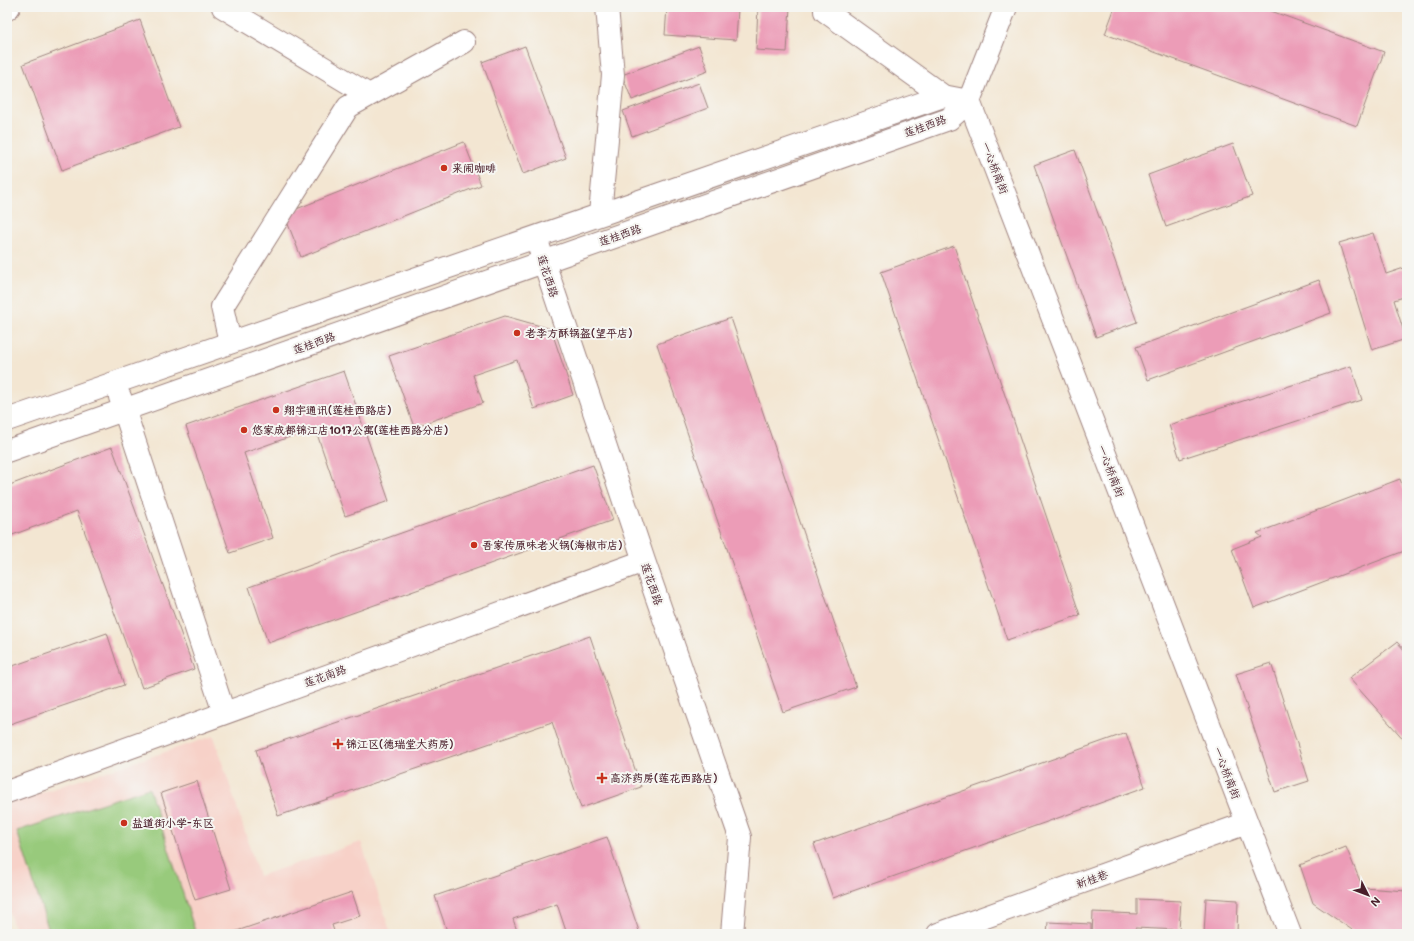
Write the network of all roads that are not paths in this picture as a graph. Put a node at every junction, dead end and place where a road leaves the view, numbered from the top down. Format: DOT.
graph roads {
  1 [pos="223,7"];
  2 [pos="607,7"];
  3 [pos="825,7"];
  4 [pos="1006,7"];
  5 [pos="464,42"];
  6 [pos="369,95"];
  7 [pos="943,96"];
  8 [pos="969,101"];
  9 [pos="600,214"];
  10 [pos="535,237"];
  11 [pos="543,262"];
  12 [pos="230,342"];
  13 [pos="116,382"];
  14 [pos="123,411"];
  15 [pos="7,420"];
  16 [pos="7,451"];
  17 [pos="644,561"];
  18 [pos="224,713"];
  19 [pos="7,792"];
  20 [pos="1247,823"];
  21 [pos="732,934"];
  22 [pos="938,934"];
  23 [pos="1290,934"];
  1 -- 6 [label="street"];
  2 -- 9 [label="street"];
  3 -- 7 [label="street"];
  4 -- 8 [label="street"];
  5 -- 6 [label="street"];
  6 -- 12 [label="street"];
  7 -- 8 [label="street, 莲桂西路"];
  7 -- 9 [label="street, 莲桂西路"];
  8 -- 11 [label="street, 莲桂西路"];
  8 -- 20 [label="street, 一心桥南街"];
  9 -- 10 [label="street, 莲桂西路"];
  10 -- 11 [label="street, 莲花西路"];
  10 -- 12 [label="street, 莲桂西路"];
  11 -- 14 [label="street, 莲桂西路"];
  11 -- 17 [label="street, 莲花西路"];
  12 -- 13 [label="street, 莲桂西路"];
  13 -- 14 [label="street"];
  13 -- 15 [label="street, 莲桂西路"];
  14 -- 16 [label="street, 莲桂西路"];
  14 -- 18 [label="street"];
  17 -- 18 [label="street, 莲花南路"];
  17 -- 21 [label="street, 莲花西路"];
  18 -- 19 [label="street, 莲花南路"];
  20 -- 22 [label="street, 新桂巷"];
  20 -- 23 [label="street, 一心桥南街"];
}
